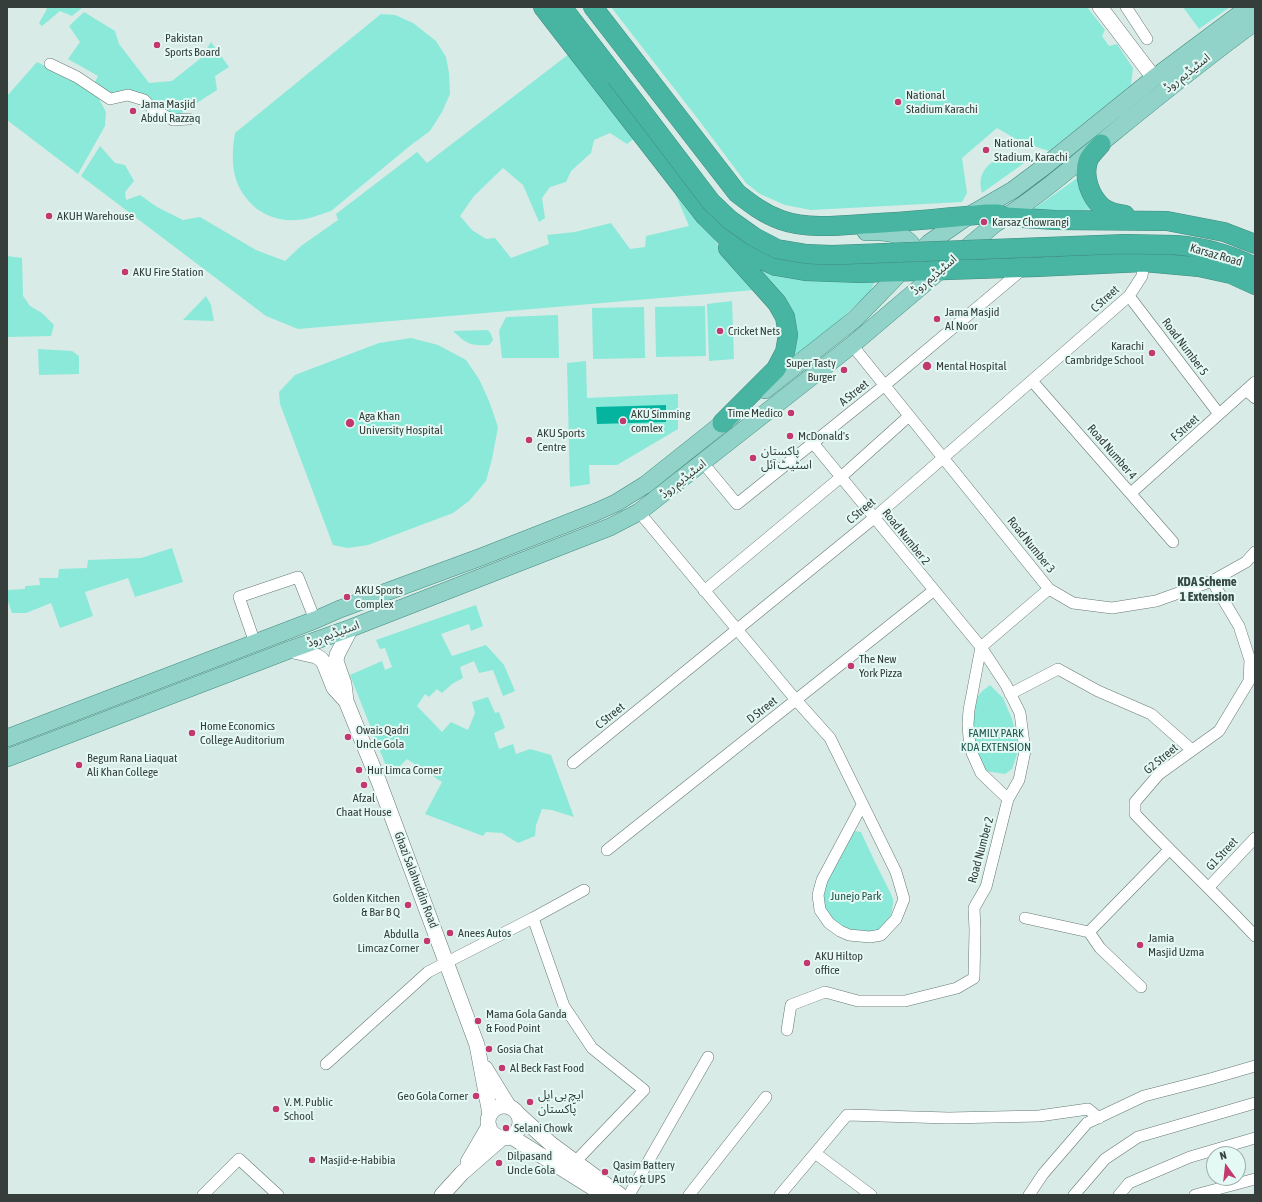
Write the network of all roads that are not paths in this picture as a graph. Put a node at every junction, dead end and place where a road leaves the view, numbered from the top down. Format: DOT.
graph roads {
  1 [pos="542,7"];
  2 [pos="562,7"];
  3 [pos="576,7"];
  4 [pos="593,7"];
  5 [pos="1100,7"];
  6 [pos="1126,7"];
  7 [pos="1249,7"];
  8 [pos="1255,22"];
  9 [pos="1147,38"];
  10 [pos="50,64"];
  11 [pos="621,74"];
  12 [pos="1154,78"];
  13 [pos="189,119"];
  14 [pos="1100,144"];
  15 [pos="1013,190"];
  16 [pos="968,216"];
  17 [pos="1000,218"];
  18 [pos="709,220"];
  19 [pos="811,226"];
  20 [pos="1173,233"];
  21 [pos="1255,244"];
  22 [pos="1255,256"];
  23 [pos="1144,262"];
  24 [pos="910,266"];
  25 [pos="1031,267"];
  26 [pos="1255,267"];
  27 [pos="941,269"];
  28 [pos="1231,274"];
  29 [pos="1255,285"];
  30 [pos="1255,290"];
  31 [pos="1129,296"];
  32 [pos="897,307"];
  33 [pos="852,345"];
  34 [pos="1032,381"];
  35 [pos="1255,382"];
  36 [pos="885,385"];
  37 [pos="1246,390"];
  38 [pos="1255,398"];
  39 [pos="1219,414"];
  40 [pos="908,416"];
  41 [pos="722,423"];
  42 [pos="813,443"];
  43 [pos="944,457"];
  44 [pos="703,463"];
  45 [pos="841,477"];
  46 [pos="1131,493"];
  47 [pos="639,512"];
  48 [pos="874,518"];
  49 [pos="1173,542"];
  50 [pos="1255,552"];
  51 [pos="1212,581"];
  52 [pos="1049,589"];
  53 [pos="704,591"];
  54 [pos="933,591"];
  55 [pos="315,620"];
  56 [pos="351,628"];
  57 [pos="737,630"];
  58 [pos="255,643"];
  59 [pos="981,647"];
  60 [pos="289,650"];
  61 [pos="1252,682"];
  62 [pos="1010,694"];
  63 [pos="796,700"];
  64 [pos="346,701"];
  65 [pos="7,738"];
  66 [pos="1192,750"];
  67 [pos="7,758"];
  68 [pos="573,763"];
  69 [pos="1008,799"];
  70 [pos="862,805"];
  71 [pos="1255,838"];
  72 [pos="607,850"];
  73 [pos="1169,850"];
  74 [pos="1209,887"];
  75 [pos="584,890"];
  76 [pos="533,918"];
  77 [pos="1025,918"];
  78 [pos="1089,932"];
  79 [pos="1255,936"];
  80 [pos="447,962"];
  81 [pos="1141,987"];
  82 [pos="787,1030"];
  83 [pos="708,1057"];
  84 [pos="481,1060"];
  85 [pos="326,1064"];
  86 [pos="1255,1066"];
  87 [pos="766,1097"];
  88 [pos="1255,1103"];
  89 [pos="513,1110"];
  90 [pos="1099,1118"];
  91 [pos="489,1120"];
  92 [pos="506,1137"];
  93 [pos="1255,1138"];
  94 [pos="815,1153"];
  95 [pos="575,1162"];
  96 [pos="462,1174"];
  97 [pos="1255,1179"];
  98 [pos="202,1195"];
  99 [pos="278,1195"];
  100 [pos="442,1195"];
  101 [pos="602,1195"];
  102 [pos="620,1195"];
  103 [pos="629,1195"];
  104 [pos="689,1195"];
  105 [pos="780,1195"];
  106 [pos="871,1195"];
  107 [pos="1029,1195"];
  108 [pos="1074,1195"];
  109 [pos="1119,1195"];
  110 [pos="1195,1195"];
  1 -- 18 [label="highway"];
  2 -- 11 [label="highway"];
  3 -- 11 [label="highway"];
  4 -- 19 [label="highway"];
  5 -- 12 [label="main road"];
  6 -- 9 [label="street"];
  7 -- 12 [label="main road, اسٹیڈیم روڈ"];
  8 -- 14 [label="main road, اسٹیڈیم روڈ"];
  10 -- 13 [label="street"];
  11 -- 20 [label="highway, bridge"];
  12 -- 15 [label="main road, اسٹیڈیم روڈ"];
  14 -- 17 [label="main road, اسٹیڈیم روڈ"];
  14 -- 20 [label="highway"];
  15 -- 16 [label="main road, اسٹیڈیم روڈ"];
  15 -- 17 [label="main road"];
  16 -- 17 [label="highway"];
  16 -- 19 [label="highway"];
  16 -- 24 [label="main road, اسٹیڈیم روڈ"];
  17 -- 20 [label="highway"];
  17 -- 25 [label="main road"];
  17 -- 27 [label="main road, اسٹیڈیم روڈ"];
  18 -- 24 [label="highway"];
  18 -- 41 [label="highway"];
  19 -- 24 [label="main road"];
  20 -- 21 [label="highway"];
  20 -- 22 [label="highway, Karsaz Road"];
  20 -- 26 [label="highway, Karsaz Road"];
  23 -- 25 [label="highway"];
  23 -- 28 [label="highway"];
  23 -- 31 [label="street, C Street"];
  24 -- 27 [label="highway"];
  24 -- 32 [label="main road"];
  24 -- 41 [label="main road, اسٹیڈیم روڈ"];
  25 -- 27 [label="highway"];
  25 -- 36 [label="street, A Street"];
  27 -- 32 [label="main road, اسٹیڈیم روڈ"];
  28 -- 29 [label="highway"];
  28 -- 30 [label="street"];
  31 -- 34 [label="street, C Street"];
  31 -- 39 [label="street, Road Number 5"];
  32 -- 33 [label="main road, اسٹیڈیم روڈ"];
  33 -- 36 [label="street, Road Number 3"];
  33 -- 44 [label="main road, اسٹیڈیم روڈ"];
  34 -- 43 [label="street, C Street"];
  34 -- 46 [label="street, Road Number 4"];
  35 -- 37 [label="street, F Street"];
  36 -- 40 [label="street, Road Number 3"];
  36 -- 42 [label="street, A Street"];
  37 -- 38 [label="street"];
  37 -- 39 [label="street, F Street"];
  39 -- 46 [label="street, F Street"];
  40 -- 43 [label="street, Road Number 3"];
  40 -- 45 [label="street"];
  41 -- 55 [label="main road, اسٹیڈیم روڈ"];
  42 -- 44 [label="street, A Street"];
  42 -- 45 [label="street, Road Number 2"];
  43 -- 48 [label="street, C Street"];
  43 -- 52 [label="street, Road Number 3"];
  44 -- 47 [label="main road, اسٹیڈیم روڈ"];
  45 -- 48 [label="street, Road Number 2"];
  45 -- 53 [label="street"];
  46 -- 49 [label="street, Road Number 4"];
  47 -- 53 [label="street"];
  47 -- 56 [label="main road, اسٹیڈیم روڈ"];
  48 -- 54 [label="street, Road Number 2"];
  48 -- 57 [label="street, C Street"];
  50 -- 51 [label="street, Road Number 3"];
  51 -- 52 [label="street, Road Number 3"];
  51 -- 61 [label="street, G2 Street"];
  52 -- 59 [label="street"];
  53 -- 57 [label="street"];
  54 -- 59 [label="street, Road Number 2"];
  54 -- 63 [label="street, D Street"];
  55 -- 58 [label="main road, اسٹیڈیم روڈ"];
  55 -- 58 [label="street"];
  56 -- 60 [label="main road, اسٹیڈیم روڈ"];
  56 -- 64 [label="main road, Ghazi Salahuddin Road"];
  57 -- 63 [label="street"];
  57 -- 68 [label="street, C Street"];
  58 -- 65 [label="main road, اسٹیڈیم روڈ"];
  59 -- 62 [label="street, Road Number 2"];
  59 -- 69 [label="street"];
  60 -- 64 [label="main road, Ghazi Salahuddin Road"];
  60 -- 67 [label="main road, اسٹیڈیم روڈ"];
  61 -- 66 [label="street, G2 Street"];
  62 -- 66 [label="street"];
  62 -- 69 [label="street, Road Number 2"];
  63 -- 70 [label="street"];
  63 -- 72 [label="street, D Street"];
  64 -- 80 [label="main road, Ghazi Salahuddin Road"];
  66 -- 73 [label="street, G2 Street"];
  69 -- 82 [label="street, Road Number 2"];
  70 -- 70 [label="street"];
  71 -- 74 [label="street, G1 Street"];
  73 -- 74 [label="street, G2 Street"];
  73 -- 78 [label="street"];
  74 -- 79 [label="street, G2 Street"];
  75 -- 76 [label="street"];
  76 -- 80 [label="street"];
  76 -- 95 [label="street"];
  77 -- 78 [label="street"];
  78 -- 81 [label="street"];
  80 -- 84 [label="main road, Ghazi Salahuddin Road"];
  80 -- 85 [label="street"];
  83 -- 103 [label="street"];
  84 -- 89 [label="main road, Ghazi Salahuddin Road"];
  84 -- 91 [label="main road, Ghazi Salahuddin Road"];
  86 -- 90 [label="street"];
  87 -- 104 [label="street"];
  88 -- 108 [label="street"];
  89 -- 91 [label="main road"];
  89 -- 92 [label="main road"];
  89 -- 95 [label="main road, Ghazi Salahuddin Road"];
  90 -- 94 [label="street"];
  90 -- 107 [label="street"];
  91 -- 92 [label="main road"];
  91 -- 96 [label="main road"];
  92 -- 96 [label="main road"];
  92 -- 101 [label="main road"];
  93 -- 109 [label="street"];
  94 -- 105 [label="street"];
  94 -- 106 [label="street"];
  95 -- 102 [label="main road, Ghazi Salahuddin Road"];
  96 -- 100 [label="main road"];
  97 -- 110 [label="street"];
  98 -- 99 [label="street"];
}
